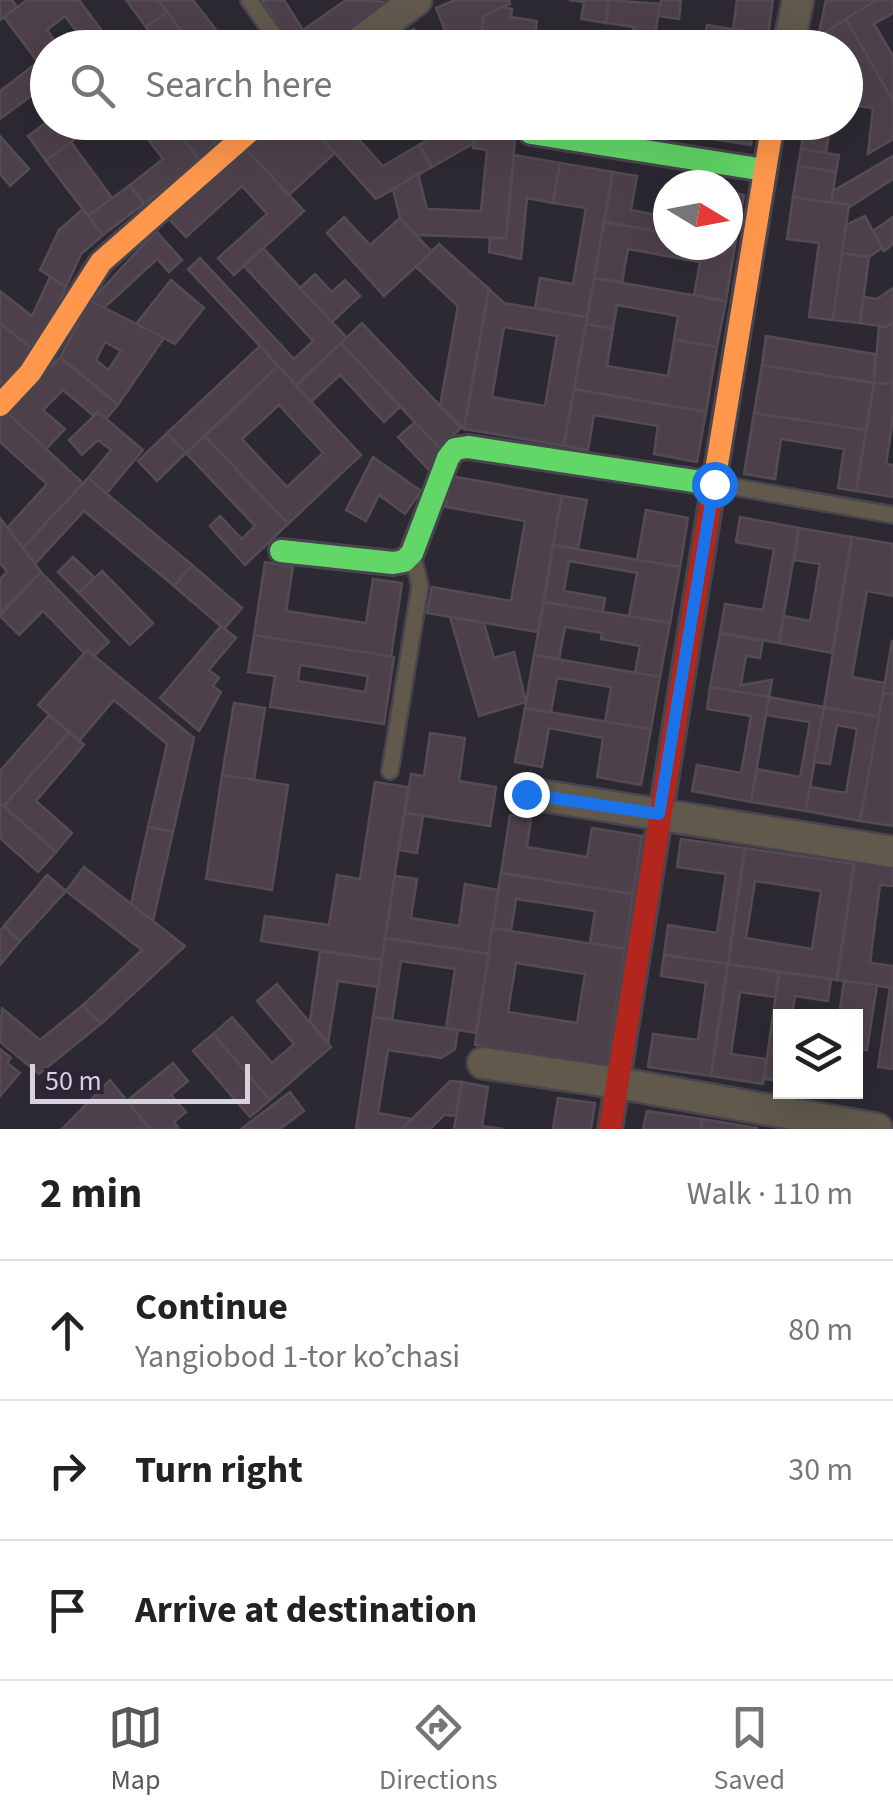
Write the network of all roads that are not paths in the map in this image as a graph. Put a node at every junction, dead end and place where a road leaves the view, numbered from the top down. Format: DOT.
graph roads {
  1 [pos="248,0"];
  2 [pos="416,0"];
  3 [pos="798,0"];
  4 [pos="270,30"];
  5 [pos="376,30"];
  6 [pos="792,30"];
  7 [pos="239,140"];
  8 [pos="580,140"];
  9 [pos="770,140"];
  10 [pos="764,170"];
  11 [pos="0,406"];
  12 [pos="714,484"];
  13 [pos="893,515"];
  14 [pos="281,551"];
  15 [pos="412,553"];
  16 [pos="390,771"];
  17 [pos="526,794"];
  18 [pos="659,814"];
  19 [pos="893,852"];
  20 [pos="483,1064"];
  21 [pos="618,1083"];
  22 [pos="610,1129"];
  23 [pos="877,1129"];
  1 -- 4 [label="lane"];
  2 -- 5 [label="street"];
  3 -- 6 [label="street"];
  7 -- 11 [label="street"];
  8 -- 10 [label="street"];
  9 -- 10 [label="street"];
  10 -- 12 [label="street"];
  12 -- 13 [label="lane"];
  12 -- 15 [label="street"];
  12 -- 18 [label="street"];
  14 -- 15 [label="street"];
  15 -- 16 [label="lane"];
  17 -- 18 [label="street"];
  18 -- 19 [label="street"];
  18 -- 21 [label="street"];
  20 -- 21 [label="street"];
  21 -- 22 [label="street"];
  21 -- 23 [label="street"];
}
